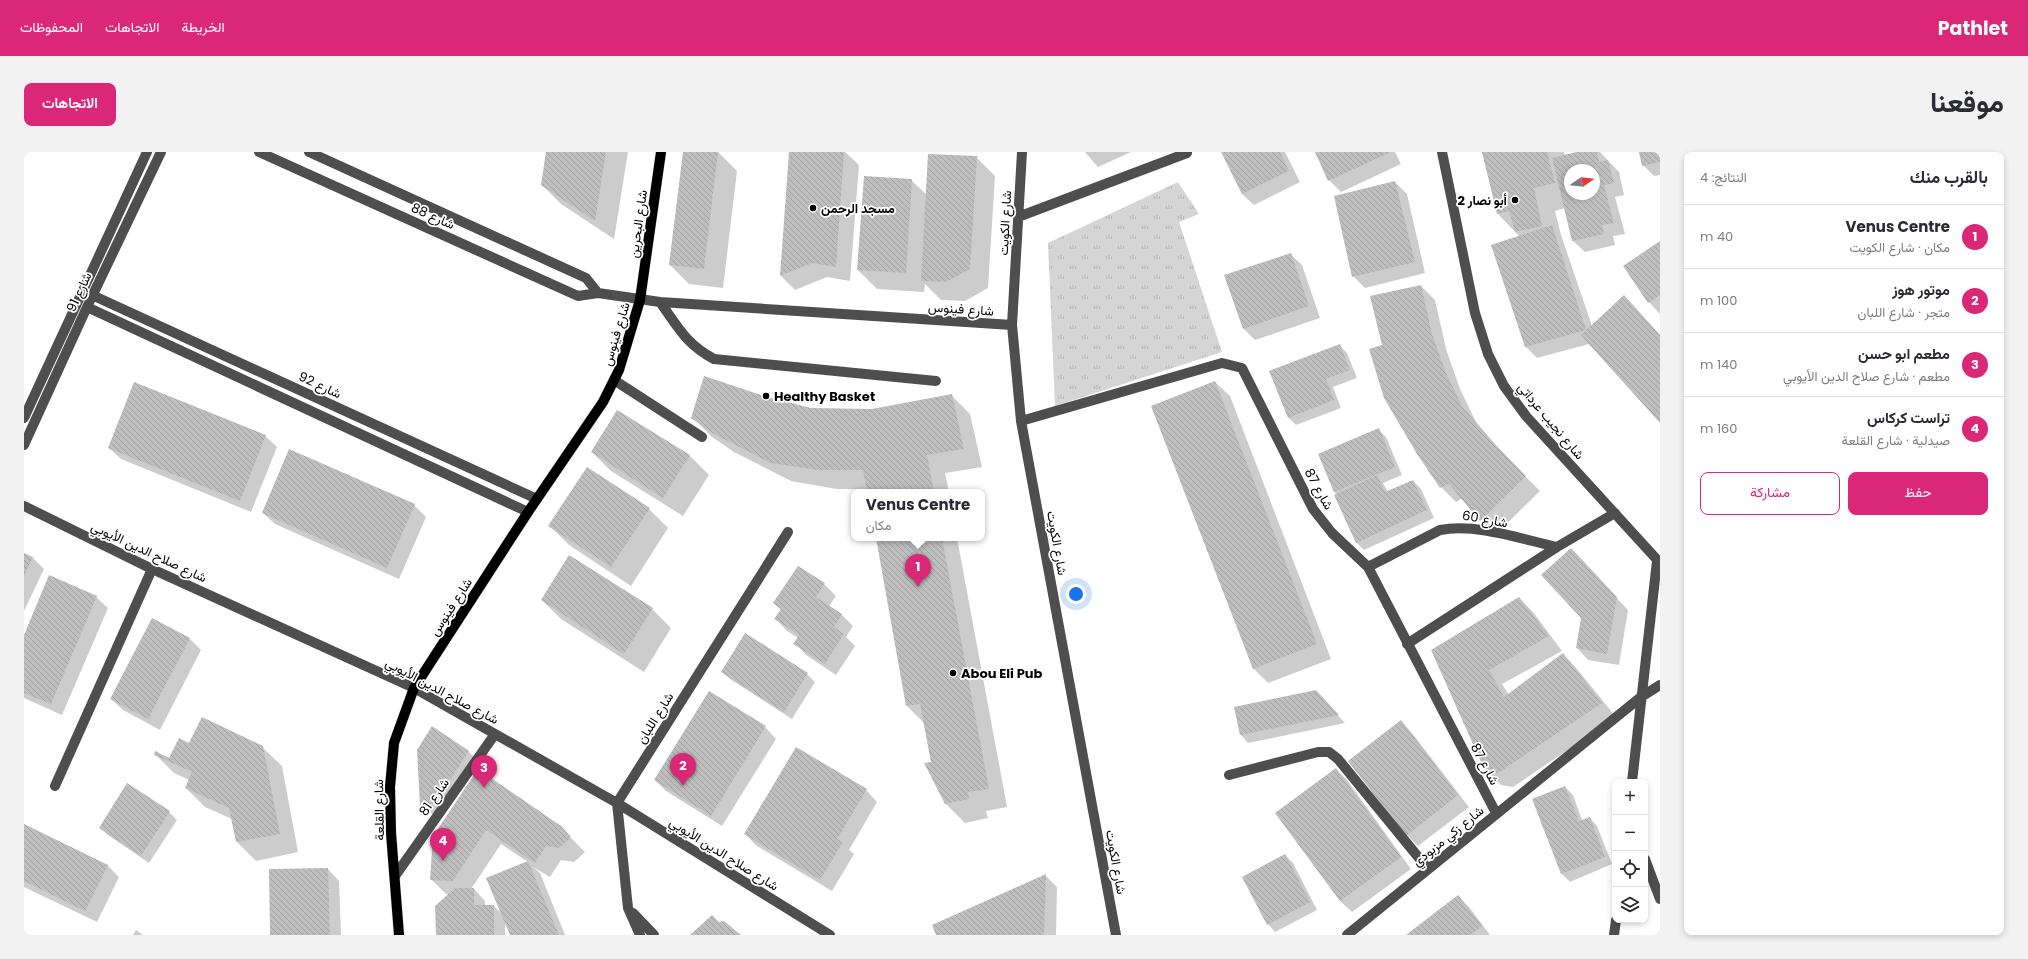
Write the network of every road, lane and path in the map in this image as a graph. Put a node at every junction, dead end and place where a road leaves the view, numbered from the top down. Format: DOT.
graph roads {
  1 [pos="147,152"];
  2 [pos="161,152"];
  3 [pos="260,152"];
  4 [pos="309,152"];
  5 [pos="661,152"];
  6 [pos="1022,152"];
  7 [pos="1442,152"];
  8 [pos="1187,153"];
  9 [pos="1018,217"];
  10 [pos="598,294"];
  11 [pos="92,295"];
  12 [pos="640,300"];
  13 [pos="660,302"];
  14 [pos="87,307"];
  15 [pos="1012,325"];
  16 [pos="614,380"];
  17 [pos="936,381"];
  18 [pos="24,418"];
  19 [pos="1021,421"];
  20 [pos="702,437"];
  21 [pos="24,445"];
  22 [pos="537,499"];
  23 [pos="24,506"];
  24 [pos="528,512"];
  25 [pos="1615,513"];
  26 [pos="788,532"];
  27 [pos="1557,547"];
  28 [pos="1659,562"];
  29 [pos="1368,567"];
  30 [pos="152,569"];
  31 [pos="1407,644"];
  32 [pos="1660,685"];
  33 [pos="414,688"];
  34 [pos="1641,697"];
  35 [pos="495,734"];
  36 [pos="1229,775"];
  37 [pos="1632,779"];
  38 [pos="55,786"];
  39 [pos="617,803"];
  40 [pos="1496,813"];
  41 [pos="1648,867"];
  42 [pos="1428,869"];
  43 [pos="395,876"];
  44 [pos="1660,899"];
  45 [pos="628,908"];
  46 [pos="1616,923"];
  47 [pos="399,935"];
  48 [pos="640,935"];
  49 [pos="654,935"];
  50 [pos="830,935"];
  51 [pos="1116,935"];
  52 [pos="1347,935"];
  53 [pos="1614,935"];
  1 -- 18 [label="street, شارع 91"];
  2 -- 11 [label="street, شارع 91"];
  3 -- 10 [label="street, شارع 88"];
  4 -- 10 [label="street, شارع 88"];
  5 -- 12 [label="main road, شارع البحرين"];
  6 -- 9 [label="street, شارع الكويت"];
  7 -- 25 [label="street, شارع نجيب عرداتي"];
  8 -- 9 [label="street"];
  9 -- 15 [label="street, شارع الكويت"];
  10 -- 12 [label="street, شارع 88"];
  11 -- 14 [label="street, شارع 91"];
  11 -- 22 [label="street, شارع 92"];
  12 -- 13 [label="street, شارع فينوس"];
  12 -- 16 [label="main road, شارع فينوس"];
  13 -- 15 [label="street, شارع فينوس"];
  13 -- 17 [label="street"];
  14 -- 21 [label="street, شارع 91"];
  14 -- 24 [label="street"];
  15 -- 19 [label="street, شارع الكويت"];
  16 -- 20 [label="street"];
  16 -- 22 [label="main road, شارع فينوس"];
  19 -- 29 [label="street, شارع 87"];
  19 -- 51 [label="street, شارع الكويت"];
  22 -- 24 [label="main road, شارع فينوس"];
  23 -- 30 [label="street, شارع صلاح الدين الأيوبي"];
  24 -- 33 [label="main road, شارع فينوس"];
  25 -- 27 [label="street"];
  25 -- 28 [label="street, شارع نجيب عرداتي"];
  26 -- 39 [label="street, شارع اللبان"];
  27 -- 29 [label="street, شارع 60"];
  27 -- 31 [label="street"];
  28 -- 34 [label="street"];
  29 -- 31 [label="street, شارع 87"];
  30 -- 33 [label="street, شارع صلاح الدين الأيوبي"];
  30 -- 38 [label="street"];
  31 -- 40 [label="street, شارع 87"];
  32 -- 34 [label="street, شارع زكي مزبودي"];
  33 -- 35 [label="street, شارع صلاح الدين الأيوبي"];
  33 -- 43 [label="main road, شارع القلعة"];
  34 -- 37 [label="street"];
  34 -- 40 [label="street, شارع زكي مزبودي"];
  35 -- 39 [label="street, شارع صلاح الدين الأيوبي"];
  35 -- 43 [label="street, شارع 81"];
  36 -- 42 [label="street"];
  39 -- 45 [label="street"];
  39 -- 50 [label="street, شارع صلاح الدين الأيوبي"];
  40 -- 42 [label="street, شارع زكي مزبودي"];
  41 -- 44 [label="street"];
  42 -- 52 [label="street, شارع زكي مزبودي"];
  43 -- 47 [label="main road, شارع القلعة"];
  45 -- 48 [label="street"];
  45 -- 49 [label="street"];
  46 -- 53 [label="street"];
}
